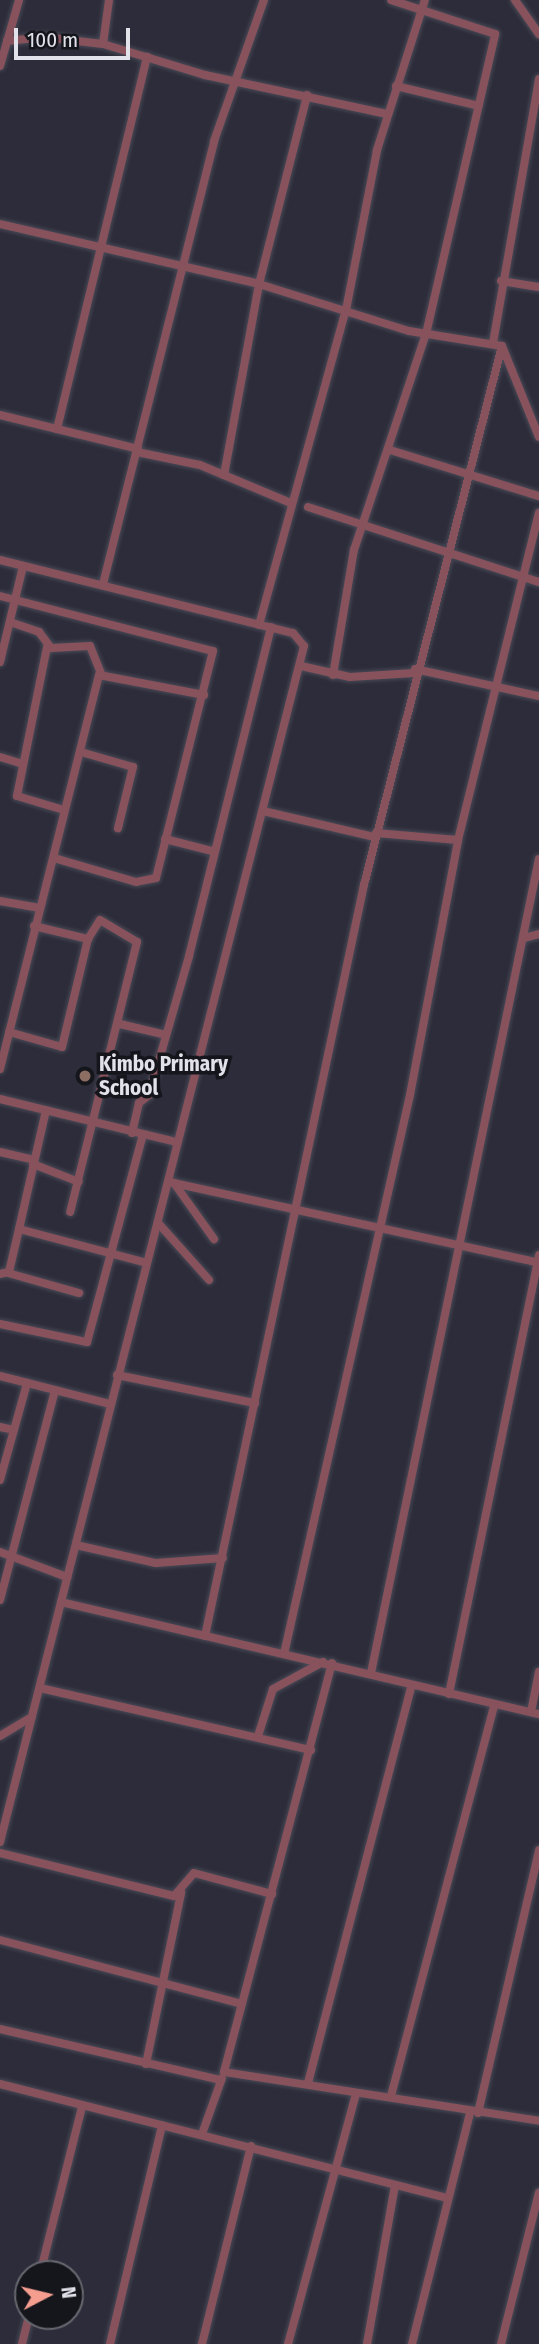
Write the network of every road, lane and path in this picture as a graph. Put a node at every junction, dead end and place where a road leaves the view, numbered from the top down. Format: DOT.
graph roads {
  1 [pos="19,0"];
  2 [pos="109,0"];
  3 [pos="264,0"];
  4 [pos="391,0"];
  5 [pos="425,0"];
  6 [pos="515,0"];
  7 [pos="421,9"];
  8 [pos="539,34"];
  9 [pos="7,41"];
  10 [pos="103,44"];
  11 [pos="147,57"];
  12 [pos="0,66"];
  13 [pos="539,79"];
  14 [pos="231,80"];
  15 [pos="396,86"];
  16 [pos="307,95"];
  17 [pos="479,106"];
  18 [pos="387,114"];
  19 [pos="0,224"];
  20 [pos="99,245"];
  21 [pos="181,266"];
  22 [pos="501,281"];
  23 [pos="259,284"];
  24 [pos="539,287"];
  25 [pos="346,310"];
  26 [pos="426,334"];
  27 [pos="498,344"];
  28 [pos="527,404"];
  29 [pos="539,409"];
  30 [pos="0,415"];
  31 [pos="57,429"];
  32 [pos="539,437"];
  33 [pos="138,450"];
  34 [pos="390,450"];
  35 [pos="224,475"];
  36 [pos="471,476"];
  37 [pos="539,496"];
  38 [pos="291,503"];
  39 [pos="308,508"];
  40 [pos="539,513"];
  41 [pos="364,528"];
  42 [pos="446,554"];
  43 [pos="0,559"];
  44 [pos="23,566"];
  45 [pos="520,579"];
  46 [pos="539,582"];
  47 [pos="103,584"];
  48 [pos="0,596"];
  49 [pos="15,599"];
  50 [pos="10,622"];
  51 [pos="259,625"];
  52 [pos="271,627"];
  53 [pos="47,647"];
  54 [pos="0,662"];
  55 [pos="301,666"];
  56 [pos="415,671"];
  57 [pos="101,673"];
  58 [pos="333,674"];
  59 [pos="493,686"];
  60 [pos="204,695"];
  61 [pos="539,696"];
  62 [pos="81,752"];
  63 [pos="0,757"];
  64 [pos="23,764"];
  65 [pos="64,810"];
  66 [pos="264,811"];
  67 [pos="118,828"];
  68 [pos="376,835"];
  69 [pos="165,839"];
  70 [pos="458,840"];
  71 [pos="212,851"];
  72 [pos="54,858"];
  73 [pos="539,859"];
  74 [pos="0,901"];
  75 [pos="38,908"];
  76 [pos="34,926"];
  77 [pos="539,934"];
  78 [pos="524,938"];
  79 [pos="88,939"];
  80 [pos="120,1024"];
  81 [pos="9,1032"];
  82 [pos="166,1035"];
  83 [pos="0,1069"];
  84 [pos="0,1099"];
  85 [pos="46,1110"];
  86 [pos="95,1123"];
  87 [pos="132,1133"];
  88 [pos="143,1135"];
  89 [pos="177,1143"];
  90 [pos="0,1152"];
  91 [pos="33,1162"];
  92 [pos="79,1182"];
  93 [pos="171,1183"];
  94 [pos="295,1210"];
  95 [pos="70,1212"];
  96 [pos="159,1224"];
  97 [pos="379,1225"];
  98 [pos="19,1228"];
  99 [pos="214,1239"];
  100 [pos="459,1242"];
  101 [pos="111,1253"];
  102 [pos="538,1259"];
  103 [pos="147,1263"];
  104 [pos="4,1274"];
  105 [pos="209,1280"];
  106 [pos="79,1293"];
  107 [pos="0,1324"];
  108 [pos="117,1375"];
  109 [pos="0,1376"];
  110 [pos="27,1383"];
  111 [pos="55,1390"];
  112 [pos="255,1403"];
  113 [pos="110,1404"];
  114 [pos="0,1427"];
  115 [pos="14,1430"];
  116 [pos="0,1477"];
  117 [pos="76,1545"];
  118 [pos="0,1552"];
  119 [pos="11,1556"];
  120 [pos="223,1558"];
  121 [pos="67,1577"];
  122 [pos="0,1600"];
  123 [pos="61,1602"];
  124 [pos="205,1636"];
  125 [pos="284,1654"];
  126 [pos="327,1663"];
  127 [pos="539,1672"];
  128 [pos="372,1673"];
  129 [pos="412,1685"];
  130 [pos="40,1688"];
  131 [pos="449,1694"];
  132 [pos="495,1704"];
  133 [pos="535,1713"];
  134 [pos="32,1717"];
  135 [pos="1,1734"];
  136 [pos="258,1735"];
  137 [pos="311,1750"];
  138 [pos="0,1842"];
  139 [pos="539,1850"];
  140 [pos="0,1853"];
  141 [pos="181,1893"];
  142 [pos="272,1894"];
  143 [pos="0,1940"];
  144 [pos="163,1983"];
  145 [pos="242,2004"];
  146 [pos="0,2029"];
  147 [pos="146,2064"];
  148 [pos="223,2076"];
  149 [pos="308,2083"];
  150 [pos="0,2084"];
  151 [pos="356,2093"];
  152 [pos="391,2096"];
  153 [pos="82,2107"];
  154 [pos="474,2113"];
  155 [pos="539,2121"];
  156 [pos="162,2125"];
  157 [pos="202,2134"];
  158 [pos="251,2146"];
  159 [pos="334,2168"];
  160 [pos="395,2185"];
  161 [pos="539,2193"];
  162 [pos="446,2198"];
  163 [pos="44,2260"];
  164 [pos="110,2344"];
  165 [pos="202,2344"];
  166 [pos="288,2344"];
  167 [pos="367,2344"];
  168 [pos="412,2344"];
  169 [pos="500,2344"];
  1 -- 9 [label="street"];
  2 -- 10 [label="street"];
  3 -- 14 [label="street"];
  4 -- 7 [label="street"];
  5 -- 7 [label="street"];
  6 -- 8 [label="street"];
  7 -- 15 [label="street"];
  7 -- 17 [label="street"];
  9 -- 10 [label="street"];
  9 -- 12 [label="street"];
  10 -- 11 [label="street"];
  11 -- 14 [label="street"];
  11 -- 20 [label="street"];
  13 -- 22 [label="street"];
  14 -- 16 [label="street"];
  14 -- 21 [label="street"];
  15 -- 17 [label="street"];
  15 -- 18 [label="street"];
  16 -- 18 [label="street"];
  16 -- 23 [label="street"];
  17 -- 26 [label="street"];
  18 -- 25 [label="street"];
  19 -- 20 [label="street"];
  20 -- 21 [label="street"];
  20 -- 31 [label="street"];
  21 -- 23 [label="street"];
  21 -- 33 [label="street"];
  22 -- 24 [label="street"];
  22 -- 27 [label="street"];
  23 -- 25 [label="street"];
  23 -- 35 [label="street"];
  25 -- 26 [label="street"];
  25 -- 38 [label="street"];
  26 -- 27 [label="street"];
  26 -- 34 [label="street"];
  27 -- 28 [label="street"];
  27 -- 36 [label="street"];
  28 -- 29 [label="street"];
  28 -- 32 [label="street"];
  30 -- 31 [label="street"];
  31 -- 33 [label="street"];
  33 -- 35 [label="street"];
  33 -- 47 [label="street"];
  34 -- 36 [label="street"];
  34 -- 41 [label="street"];
  35 -- 38 [label="street"];
  36 -- 37 [label="street"];
  36 -- 42 [label="street"];
  38 -- 51 [label="street"];
  39 -- 41 [label="street"];
  40 -- 45 [label="street"];
  41 -- 42 [label="street"];
  41 -- 58 [label="street"];
  42 -- 45 [label="street"];
  42 -- 56 [label="street"];
  43 -- 44 [label="street"];
  44 -- 47 [label="street"];
  44 -- 49 [label="street"];
  45 -- 46 [label="street"];
  45 -- 59 [label="street"];
  47 -- 51 [label="street"];
  48 -- 49 [label="street"];
  49 -- 50 [label="street"];
  49 -- 60 [label="street"];
  50 -- 53 [label="street"];
  50 -- 54 [label="street"];
  51 -- 52 [label="street"];
  52 -- 55 [label="street"];
  52 -- 71 [label="street"];
  53 -- 57 [label="street"];
  53 -- 64 [label="street"];
  55 -- 58 [label="street"];
  55 -- 66 [label="street"];
  56 -- 58 [label="street"];
  56 -- 59 [label="street"];
  56 -- 68 [label="street"];
  57 -- 60 [label="street"];
  57 -- 62 [label="street"];
  59 -- 61 [label="street"];
  59 -- 70 [label="street"];
  60 -- 69 [label="street"];
  62 -- 65 [label="street"];
  62 -- 67 [label="street"];
  63 -- 64 [label="street"];
  64 -- 65 [label="street"];
  65 -- 72 [label="street"];
  66 -- 68 [label="street"];
  66 -- 89 [label="street"];
  68 -- 70 [label="street"];
  68 -- 94 [label="street"];
  69 -- 71 [label="street"];
  69 -- 72 [label="street"];
  70 -- 97 [label="street"];
  71 -- 82 [label="street"];
  72 -- 75 [label="street"];
  73 -- 78 [label="street"];
  74 -- 75 [label="street"];
  75 -- 76 [label="street"];
  76 -- 79 [label="street"];
  76 -- 81 [label="street"];
  77 -- 78 [label="street"];
  78 -- 100 [label="street"];
  79 -- 80 [label="street"];
  79 -- 81 [label="street"];
  80 -- 82 [label="street"];
  80 -- 86 [label="street"];
  81 -- 83 [label="street"];
  82 -- 87 [label="street"];
  84 -- 85 [label="street"];
  85 -- 86 [label="street"];
  85 -- 91 [label="street"];
  86 -- 87 [label="street"];
  86 -- 92 [label="street"];
  87 -- 88 [label="street"];
  88 -- 89 [label="street"];
  88 -- 101 [label="street"];
  89 -- 93 [label="street"];
  90 -- 91 [label="street"];
  91 -- 92 [label="street"];
  91 -- 98 [label="street"];
  92 -- 95 [label="street"];
  93 -- 94 [label="street"];
  93 -- 96 [label="street"];
  93 -- 99 [label="street"];
  94 -- 97 [label="street"];
  94 -- 112 [label="street"];
  96 -- 103 [label="street"];
  96 -- 105 [label="street"];
  97 -- 100 [label="street"];
  97 -- 125 [label="street"];
  98 -- 101 [label="street"];
  98 -- 104 [label="street"];
  100 -- 102 [label="street"];
  100 -- 128 [label="street"];
  101 -- 103 [label="street"];
  101 -- 107 [label="street"];
  102 -- 131 [label="street"];
  103 -- 108 [label="street"];
  104 -- 106 [label="street"];
  108 -- 112 [label="street"];
  108 -- 113 [label="street"];
  109 -- 110 [label="street"];
  110 -- 111 [label="street"];
  110 -- 115 [label="street"];
  111 -- 113 [label="street"];
  111 -- 119 [label="street"];
  112 -- 120 [label="street"];
  113 -- 117 [label="street"];
  114 -- 115 [label="street"];
  115 -- 116 [label="street"];
  117 -- 120 [label="street"];
  117 -- 121 [label="street"];
  118 -- 119 [label="street"];
  119 -- 121 [label="street"];
  119 -- 122 [label="street"];
  120 -- 124 [label="street"];
  121 -- 123 [label="street"];
  123 -- 124 [label="street"];
  123 -- 130 [label="street"];
  124 -- 125 [label="street"];
  125 -- 126 [label="street"];
  126 -- 128 [label="street"];
  126 -- 136 [label="street"];
  126 -- 137 [label="street"];
  127 -- 133 [label="street"];
  128 -- 129 [label="street"];
  129 -- 131 [label="street"];
  129 -- 149 [label="street"];
  130 -- 134 [label="street"];
  130 -- 136 [label="street"];
  131 -- 132 [label="street"];
  132 -- 133 [label="street"];
  132 -- 152 [label="street"];
  134 -- 135 [label="street"];
  134 -- 138 [label="street"];
  136 -- 137 [label="street"];
  137 -- 142 [label="street"];
  139 -- 154 [label="street"];
  140 -- 141 [label="street"];
  141 -- 142 [label="street"];
  141 -- 144 [label="street"];
  142 -- 145 [label="street"];
  143 -- 144 [label="street"];
  144 -- 145 [label="street"];
  144 -- 147 [label="street"];
  145 -- 148 [label="street"];
  146 -- 147 [label="street"];
  147 -- 148 [label="street"];
  148 -- 149 [label="street"];
  148 -- 157 [label="street"];
  149 -- 151 [label="street"];
  150 -- 153 [label="street"];
  151 -- 152 [label="street"];
  151 -- 159 [label="street"];
  152 -- 154 [label="street"];
  153 -- 156 [label="street"];
  153 -- 163 [label="street"];
  154 -- 155 [label="street"];
  154 -- 162 [label="street"];
  156 -- 157 [label="street"];
  156 -- 164 [label="street"];
  157 -- 158 [label="street"];
  158 -- 159 [label="street"];
  158 -- 165 [label="street"];
  159 -- 160 [label="street"];
  159 -- 166 [label="street"];
  160 -- 162 [label="street"];
  160 -- 167 [label="street"];
  161 -- 169 [label="street"];
  162 -- 168 [label="street"];
}
